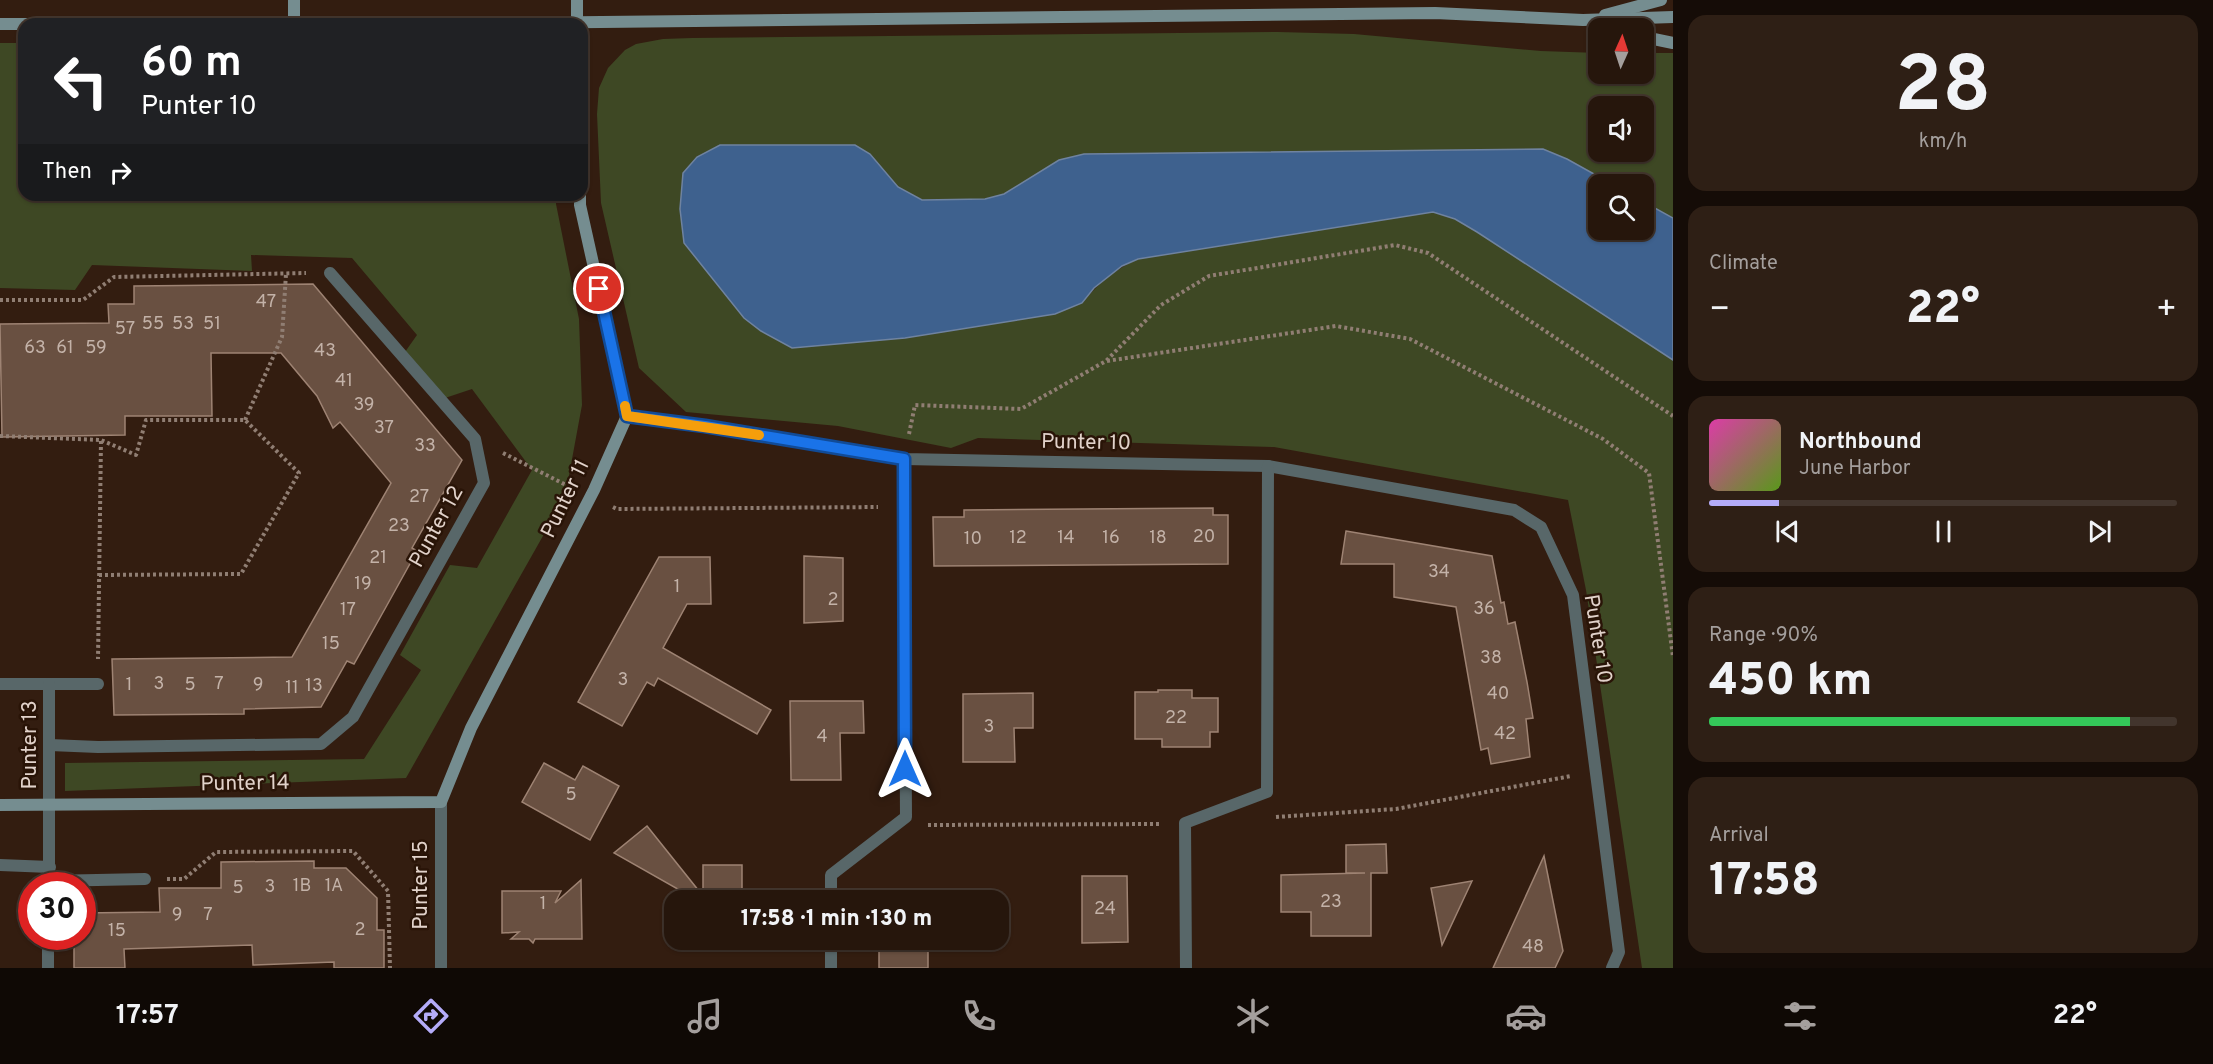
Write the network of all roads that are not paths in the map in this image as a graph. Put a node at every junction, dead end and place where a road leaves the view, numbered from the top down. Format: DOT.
graph roads {
  1 [pos="294,0"];
  2 [pos="577,0"];
  3 [pos="1661,0"];
  4 [pos="1673,17"];
  5 [pos="294,18"];
  6 [pos="577,18"];
  7 [pos="1583,20"];
  8 [pos="1588,21"];
  9 [pos="588,22"];
  10 [pos="0,24"];
  11 [pos="18,24"];
  12 [pos="1654,39"];
  13 [pos="1673,43"];
  14 [pos="580,201"];
  15 [pos="330,273"];
  16 [pos="627,416"];
  17 [pos="904,459"];
  18 [pos="1268,466"];
  19 [pos="0,684"];
  20 [pos="49,684"];
  21 [pos="98,684"];
  22 [pos="50,745"];
  23 [pos="441,802"];
  24 [pos="0,805"];
  25 [pos="50,805"];
  26 [pos="0,865"];
  27 [pos="50,867"];
  28 [pos="50,872"];
  29 [pos="146,879"];
  30 [pos="96,881"];
  31 [pos="831,890"];
  32 [pos="48,950"];
  33 [pos="831,950"];
  34 [pos="48,968"];
  35 [pos="441,968"];
  36 [pos="831,968"];
  37 [pos="1186,968"];
  38 [pos="1612,968"];
  1 -- 5 [label="main road"];
  2 -- 6 [label="main road"];
  3 -- 7 [label="main road"];
  4 -- 7 [label="main road"];
  7 -- 8 [label="main road"];
  7 -- 9 [label="main road"];
  10 -- 11 [label="main road"];
  12 -- 13 [label="main road"];
  14 -- 16 [label="main road"];
  15 -- 22 [label="street, Punter 12"];
  16 -- 17 [label="street, Punter 10"];
  16 -- 23 [label="main road, Punter 11"];
  17 -- 18 [label="street, Punter 10"];
  17 -- 31 [label="street"];
  18 -- 37 [label="street"];
  18 -- 38 [label="street, Punter 10"];
  19 -- 20 [label="street, Punter 13"];
  20 -- 21 [label="street, Punter 13"];
  20 -- 22 [label="street, Punter 13"];
  22 -- 25 [label="street, Punter 13"];
  23 -- 25 [label="main road, Punter 14"];
  23 -- 35 [label="street, Punter 15"];
  24 -- 25 [label="main road, Punter 14"];
  25 -- 27 [label="street"];
  26 -- 27 [label="street"];
  27 -- 28 [label="street"];
  29 -- 30 [label="street"];
  32 -- 34 [label="street"];
  33 -- 36 [label="street"];
}
